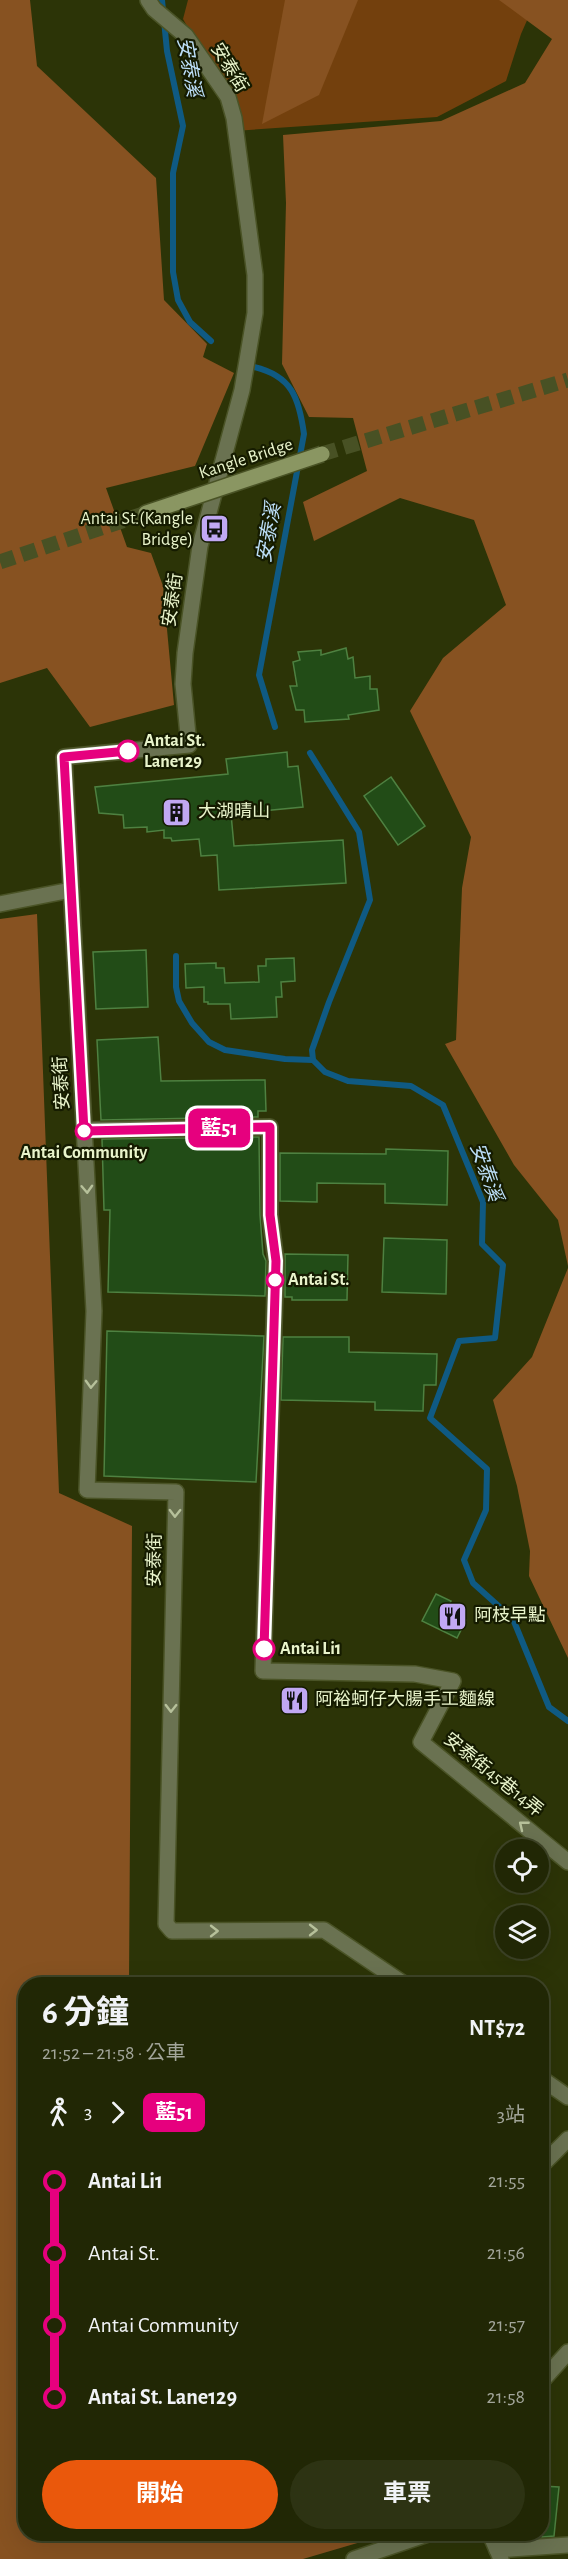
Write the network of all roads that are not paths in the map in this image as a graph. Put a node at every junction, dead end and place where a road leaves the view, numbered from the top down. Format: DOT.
graph roads {
  1 [pos="148,0"];
  2 [pos="322,454"];
  3 [pos="146,513"];
  4 [pos="71,890"];
  5 [pos="0,904"];
  6 [pos="84,1131"];
  7 [pos="421,1742"];
  8 [pos="568,1862"];
  9 [pos="394,1977"];
  10 [pos="549,2084"];
  11 [pos="568,2097"];
  12 [pos="568,2139"];
  13 [pos="549,2158"];
  14 [pos="568,2352"];
  15 [pos="549,2373"];
  16 [pos="407,2541"];
  17 [pos="568,2546"];
  18 [pos="499,2554"];
  19 [pos="354,2559"];
  1 -- 4 [label="street, 安泰街"];
  2 -- 3 [label="street, Kangle Bridge, bridge"];
  4 -- 5 [label="street"];
  4 -- 6 [label="street, 安泰街"];
  6 -- 7 [label="street, 安泰街"];
  6 -- 9 [label="street, 安泰街, one-way"];
  8 -- 7 [label="street, 安泰街45巷14弄, one-way"];
  10 -- 11 [label="street"];
  12 -- 13 [label="street"];
  14 -- 15 [label="street"];
  16 -- 19 [label="street"];
  17 -- 18 [label="street"];
}
